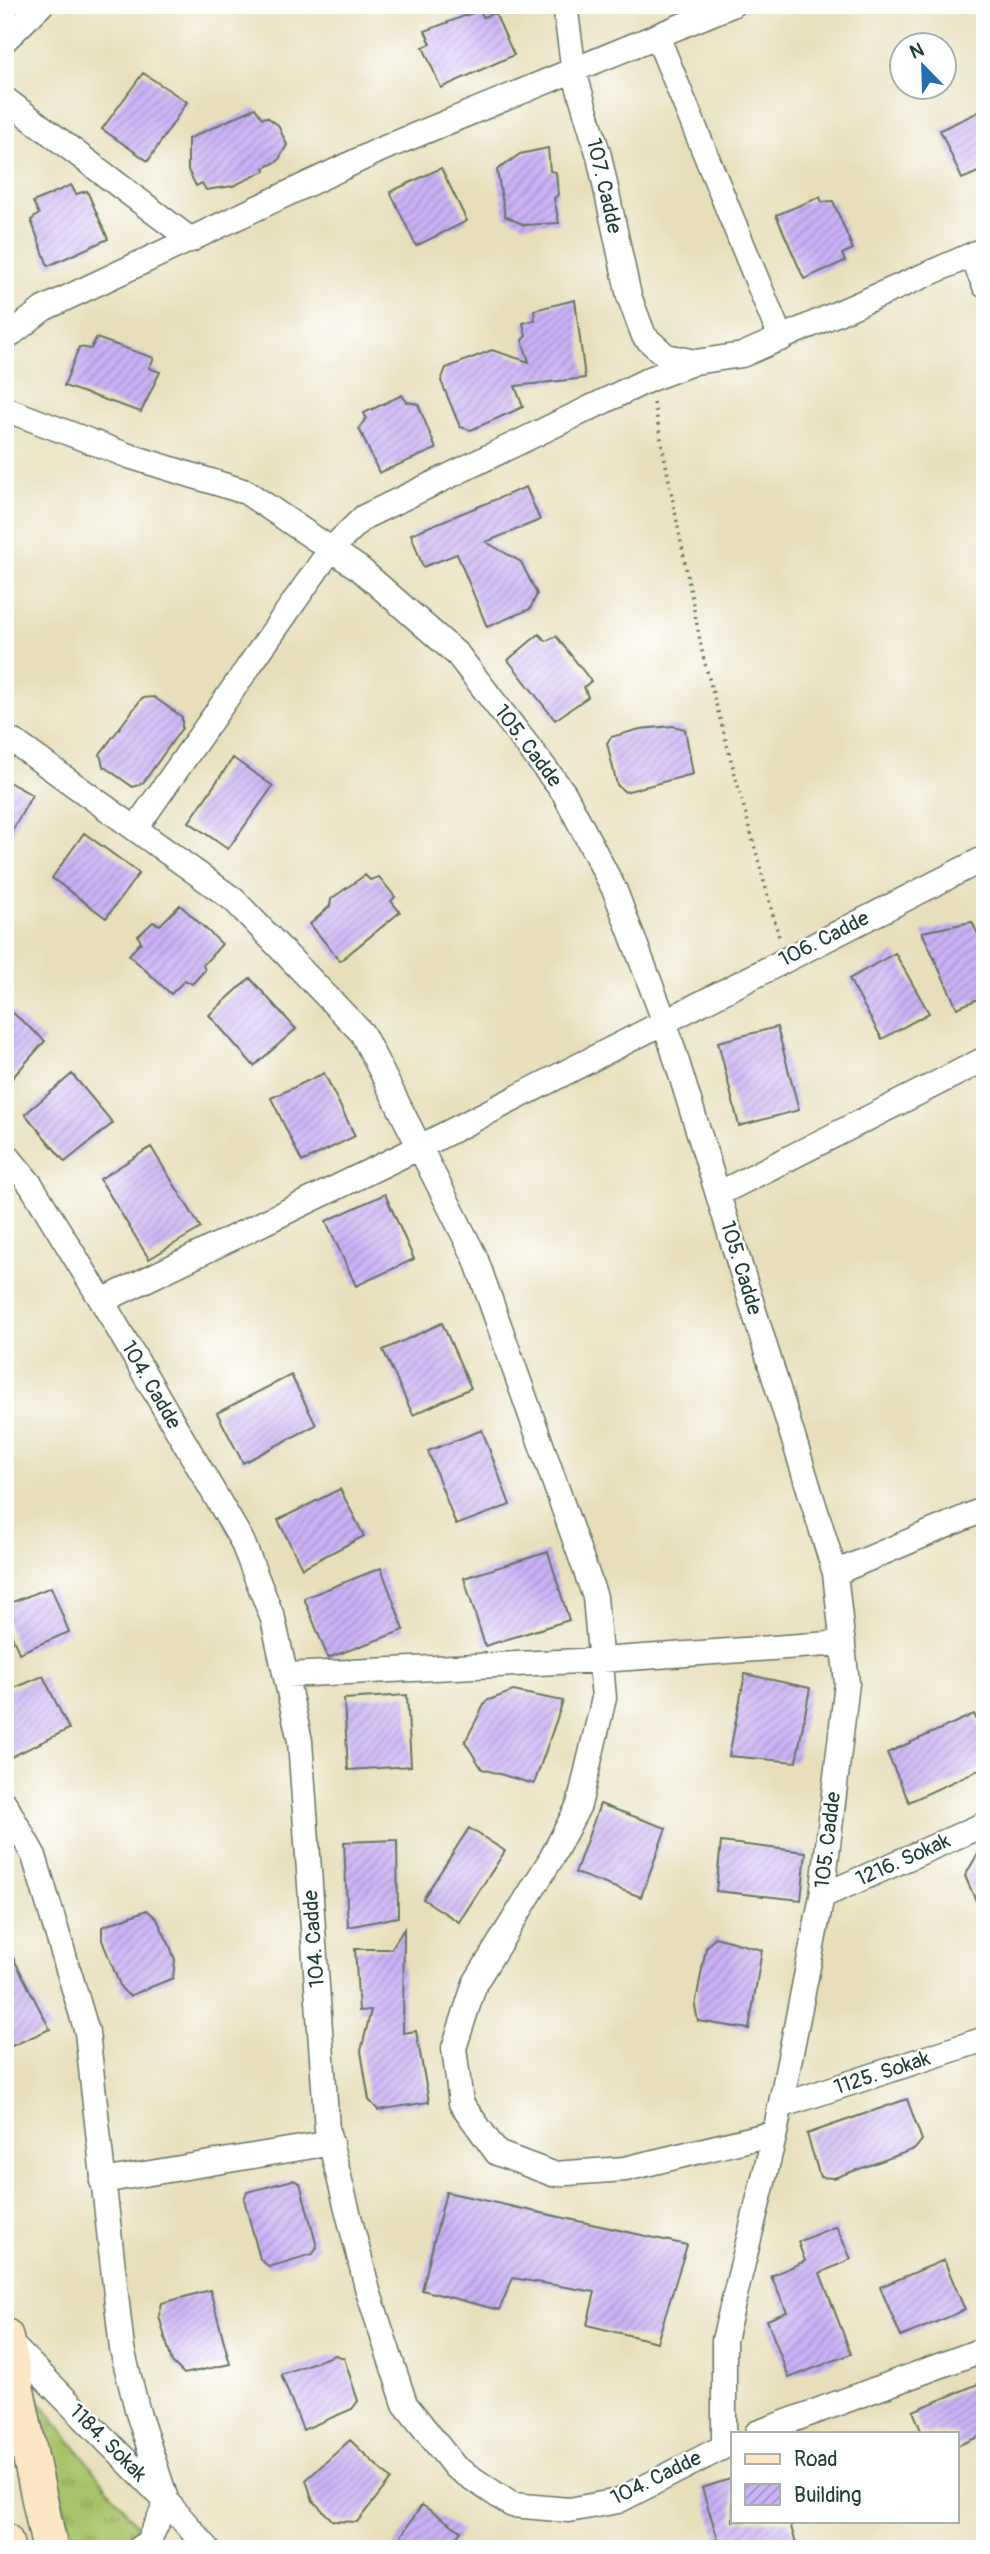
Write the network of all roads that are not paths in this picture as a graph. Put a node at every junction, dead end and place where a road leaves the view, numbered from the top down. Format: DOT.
graph roads {
  1 [pos="41,5"];
  2 [pos="565,5"];
  3 [pos="732,5"];
  4 [pos="658,38"];
  5 [pos="5,40"];
  6 [pos="574,72"];
  7 [pos="5,99"];
  8 [pos="191,240"];
  9 [pos="978,252"];
  10 [pos="985,286"];
  11 [pos="5,339"];
  12 [pos="781,339"];
  13 [pos="695,362"];
  14 [pos="5,409"];
  15 [pos="331,549"];
  16 [pos="5,739"];
  17 [pos="135,829"];
  18 [pos="985,858"];
  19 [pos="664,1020"];
  20 [pos="985,1059"];
  21 [pos="420,1147"];
  22 [pos="5,1153"];
  23 [pos="718,1195"];
  24 [pos="102,1301"];
  25 [pos="985,1509"];
  26 [pos="835,1573"];
  27 [pos="843,1643"];
  28 [pos="601,1660"];
  29 [pos="286,1675"];
  30 [pos="5,1804"];
  31 [pos="985,1824"];
  32 [pos="822,1896"];
  33 [pos="985,2039"];
  34 [pos="780,2106"];
  35 [pos="775,2133"];
  36 [pos="331,2143"];
  37 [pos="102,2181"];
  38 [pos="6,2337"];
  39 [pos="985,2349"];
  40 [pos="760,2432"];
  41 [pos="729,2444"];
  42 [pos="167,2502"];
  43 [pos="5,2541"];
  44 [pos="7,2549"];
  45 [pos="50,2549"];
  46 [pos="138,2549"];
  47 [pos="208,2549"];
  1 -- 5 [label="street"];
  2 -- 6 [label="street, 107. Cadde"];
  3 -- 4 [label="street"];
  4 -- 6 [label="street"];
  4 -- 12 [label="street"];
  6 -- 8 [label="street"];
  6 -- 13 [label="street, 107. Cadde"];
  7 -- 8 [label="street"];
  8 -- 11 [label="street"];
  9 -- 10 [label="street"];
  9 -- 12 [label="street"];
  12 -- 13 [label="street"];
  13 -- 15 [label="street"];
  14 -- 15 [label="street, 105. Cadde"];
  15 -- 17 [label="street"];
  15 -- 19 [label="street, 105. Cadde"];
  16 -- 17 [label="street"];
  17 -- 21 [label="street"];
  18 -- 19 [label="street, 106. Cadde"];
  19 -- 21 [label="street, 106. Cadde"];
  19 -- 23 [label="street, 105. Cadde"];
  20 -- 23 [label="street"];
  21 -- 24 [label="street, 106. Cadde"];
  21 -- 28 [label="street"];
  22 -- 24 [label="street, 104. Cadde"];
  23 -- 26 [label="street, 105. Cadde"];
  24 -- 29 [label="street, 104. Cadde"];
  25 -- 26 [label="street"];
  26 -- 27 [label="street, 105. Cadde"];
  27 -- 28 [label="street"];
  27 -- 32 [label="street, 105. Cadde"];
  28 -- 29 [label="street"];
  28 -- 35 [label="street"];
  29 -- 36 [label="street, 104. Cadde"];
  30 -- 37 [label="street"];
  31 -- 32 [label="street, 1216. Sokak"];
  32 -- 34 [label="street, 105. Cadde"];
  33 -- 34 [label="street, 1125. Sokak"];
  34 -- 35 [label="street, 105. Cadde"];
  35 -- 41 [label="street, 105. Cadde"];
  36 -- 37 [label="street"];
  36 -- 41 [label="street, 104. Cadde"];
  37 -- 42 [label="street"];
  38 -- 42 [label="street, 1184. Sokak"];
  38 -- 45 [label="main road"];
  39 -- 40 [label="street"];
  42 -- 46 [label="street"];
  42 -- 47 [label="street, 1184. Sokak"];
  43 -- 44 [label="main road"];
}
